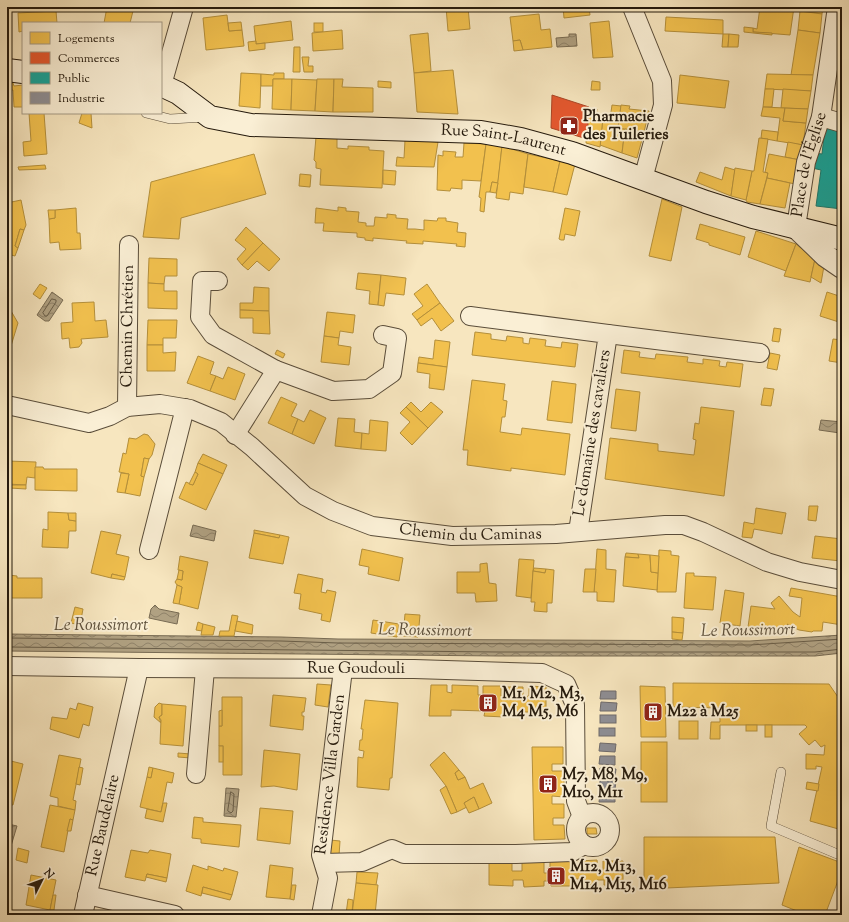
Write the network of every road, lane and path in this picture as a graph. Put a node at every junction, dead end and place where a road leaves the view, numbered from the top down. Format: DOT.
graph roads {
  1 [pos="184,7"];
  2 [pos="632,7"];
  3 [pos="837,7"];
  4 [pos="7,70"];
  5 [pos="22,72"];
  6 [pos="162,85"];
  7 [pos="150,114"];
  8 [pos="210,117"];
  9 [pos="821,117"];
  10 [pos="842,123"];
  11 [pos="643,178"];
  12 [pos="796,227"];
  13 [pos="842,239"];
  14 [pos="129,245"];
  15 [pos="842,267"];
  16 [pos="218,281"];
  17 [pos="470,316"];
  18 [pos="608,334"];
  19 [pos="383,335"];
  20 [pos="760,353"];
  21 [pos="276,370"];
  22 [pos="7,405"];
  23 [pos="127,406"];
  24 [pos="185,408"];
  25 [pos="235,435"];
  26 [pos="578,532"];
  27 [pos="149,550"];
  28 [pos="842,580"];
  29 [pos="7,666"];
  30 [pos="139,668"];
  31 [pos="205,669"];
  32 [pos="343,669"];
  33 [pos="781,772"];
  34 [pos="196,774"];
  35 [pos="582,817"];
  36 [pos="584,845"];
  37 [pos="842,856"];
  38 [pos="326,870"];
  39 [pos="88,895"];
  40 [pos="83,915"];
  41 [pos="175,915"];
  42 [pos="321,915"];
  1 -- 6 [label="street"];
  2 -- 11 [label="street"];
  3 -- 9 [label="street, Place de l'Église"];
  4 -- 5 [label="main road"];
  6 -- 8 [label="main road, Rue Saint-Laurent"];
  7 -- 8 [label="lane"];
  8 -- 11 [label="main road, Rue Saint-Laurent"];
  9 -- 10 [label="street"];
  9 -- 12 [label="street, Place de l'Église"];
  11 -- 12 [label="main road, Rue Saint-Laurent"];
  12 -- 13 [label="main road, Rue Saint-Laurent"];
  12 -- 15 [label="main road"];
  14 -- 23 [label="street, Chemin Chrétien"];
  16 -- 21 [label="street"];
  17 -- 18 [label="street, Le domaine des cavaliers"];
  18 -- 20 [label="street, Le domaine des cavaliers"];
  18 -- 26 [label="street, Le domaine des cavaliers"];
  19 -- 21 [label="street"];
  21 -- 25 [label="street"];
  22 -- 23 [label="street"];
  23 -- 24 [label="street, Chemin du Caminas"];
  24 -- 25 [label="street, Chemin du Caminas"];
  24 -- 27 [label="street"];
  25 -- 26 [label="street, Chemin du Caminas"];
  26 -- 28 [label="street, Chemin du Caminas"];
  29 -- 30 [label="street, Rue Goudouli"];
  30 -- 31 [label="street, Rue Goudouli"];
  30 -- 39 [label="street, Rue Baudelaire"];
  31 -- 32 [label="street, Rue Goudouli"];
  31 -- 34 [label="street"];
  32 -- 35 [label="street, Rue Goudouli"];
  32 -- 38 [label="street, Residence Villa Garden"];
  33 -- 37 [label="lane"];
  35 -- 36 [label="street"];
  35 -- 36 [label="street"];
  36 -- 38 [label="street"];
  38 -- 42 [label="street, Residence Villa Garden"];
  39 -- 40 [label="street"];
  39 -- 41 [label="street, Rue Baudelaire"];
}
